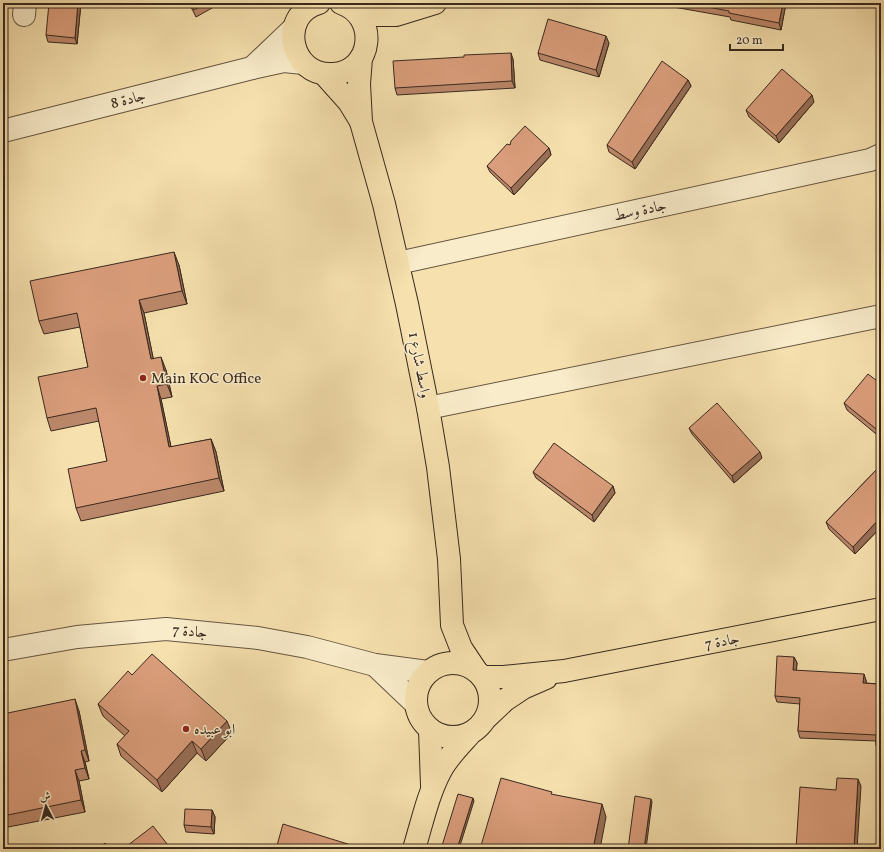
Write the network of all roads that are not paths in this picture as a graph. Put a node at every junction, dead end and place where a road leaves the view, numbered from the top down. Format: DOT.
graph roads {
  1 [pos="319,3"];
  2 [pos="435,3"];
  3 [pos="350,8"];
  4 [pos="396,15"];
  5 [pos="297,17"];
  6 [pos="364,50"];
  7 [pos="303,63"];
  8 [pos="252,68"];
  9 [pos="324,74"];
  10 [pos="361,122"];
  11 [pos="3,131"];
  12 [pos="881,155"];
  13 [pos="398,263"];
  14 [pos="881,316"];
  15 [pos="428,408"];
  16 [pos="881,609"];
  17 [pos="451,612"];
  18 [pos="3,650"];
  19 [pos="375,665"];
  20 [pos="432,670"];
  21 [pos="564,671"];
  22 [pos="479,673"];
  23 [pos="416,704"];
  24 [pos="487,717"];
  25 [pos="430,730"];
  26 [pos="469,734"];
  27 [pos="432,790"];
  28 [pos="414,849"];
  1 -- 5 [label="main road"];
  2 -- 4 [label="main road"];
  3 -- 4 [label="main road"];
  3 -- 6 [label="main road, واسط شارع 1"];
  4 -- 6 [label="main road"];
  5 -- 7 [label="main road"];
  5 -- 8 [label="street, جادة 8"];
  6 -- 9 [label="main road"];
  6 -- 10 [label="main road, واسط شارع 1"];
  7 -- 8 [label="street, جادة 8"];
  7 -- 9 [label="main road"];
  8 -- 11 [label="street, جادة 8"];
  9 -- 10 [label="main road, واسط شارع 1"];
  10 -- 13 [label="main road, واسط شارع 1"];
  12 -- 13 [label="street, جادة وسط"];
  13 -- 15 [label="main road, واسط شارع 1"];
  14 -- 15 [label="street"];
  15 -- 17 [label="main road, واسط شارع 1"];
  16 -- 21 [label="main road, جادة 7"];
  17 -- 20 [label="main road, واسط شارع 1"];
  17 -- 22 [label="main road, واسط شارع 1"];
  18 -- 19 [label="street, جادة 7"];
  19 -- 20 [label="street, جادة 7"];
  19 -- 23 [label="street, جادة 7"];
  20 -- 22 [label="main road"];
  20 -- 23 [label="main road"];
  21 -- 22 [label="main road, جادة 7"];
  21 -- 24 [label="main road, جادة 7"];
  22 -- 24 [label="main road"];
  23 -- 25 [label="main road"];
  24 -- 26 [label="main road"];
  25 -- 26 [label="main road"];
  25 -- 27 [label="main road"];
  26 -- 27 [label="main road"];
  27 -- 28 [label="main road"];
}
